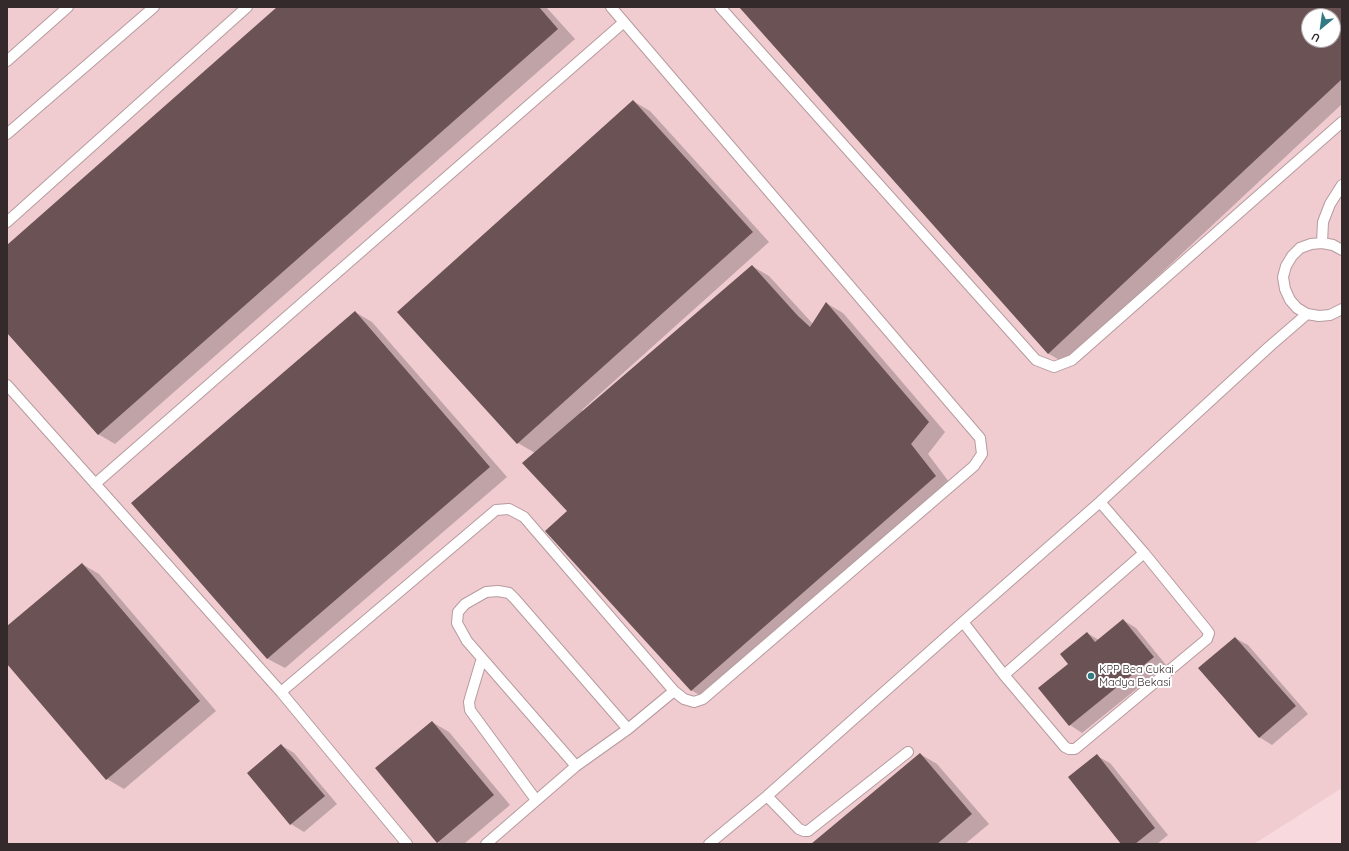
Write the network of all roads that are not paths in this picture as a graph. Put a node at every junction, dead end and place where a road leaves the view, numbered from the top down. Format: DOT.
graph roads {
  1 [pos="68,7"];
  2 [pos="154,7"];
  3 [pos="247,7"];
  4 [pos="610,7"];
  5 [pos="720,7"];
  6 [pos="624,22"];
  7 [pos="7,61"];
  8 [pos="1342,122"];
  9 [pos="7,134"];
  10 [pos="1342,185"];
  11 [pos="7,222"];
  12 [pos="1322,243"];
  13 [pos="1342,250"];
  14 [pos="1342,309"];
  15 [pos="1307,314"];
  16 [pos="7,385"];
  17 [pos="95,484"];
  18 [pos="1100,502"];
  19 [pos="1144,553"];
  20 [pos="963,622"];
  21 [pos="482,658"];
  22 [pos="1004,675"];
  23 [pos="674,691"];
  24 [pos="281,692"];
  25 [pos="628,729"];
  26 [pos="908,752"];
  27 [pos="576,766"];
  28 [pos="767,796"];
  29 [pos="536,800"];
  30 [pos="407,844"];
  31 [pos="486,844"];
  32 [pos="710,844"];
  1 -- 7 [label="lane"];
  2 -- 9 [label="lane"];
  3 -- 11 [label="lane"];
  4 -- 6 [label="lane"];
  5 -- 8 [label="lane"];
  6 -- 17 [label="lane"];
  6 -- 23 [label="lane"];
  10 -- 12 [label="lane"];
  12 -- 13 [label="lane"];
  12 -- 15 [label="lane"];
  14 -- 15 [label="lane"];
  15 -- 18 [label="lane"];
  16 -- 17 [label="lane"];
  17 -- 24 [label="lane"];
  18 -- 19 [label="lane"];
  18 -- 20 [label="lane"];
  19 -- 22 [label="lane"];
  19 -- 22 [label="lane"];
  20 -- 22 [label="lane"];
  20 -- 28 [label="lane"];
  21 -- 25 [label="lane"];
  21 -- 27 [label="lane"];
  21 -- 29 [label="lane"];
  23 -- 24 [label="lane"];
  23 -- 25 [label="lane"];
  24 -- 30 [label="lane"];
  25 -- 27 [label="lane"];
  26 -- 28 [label="lane"];
  27 -- 29 [label="lane"];
  28 -- 32 [label="lane"];
  29 -- 31 [label="lane"];
}
